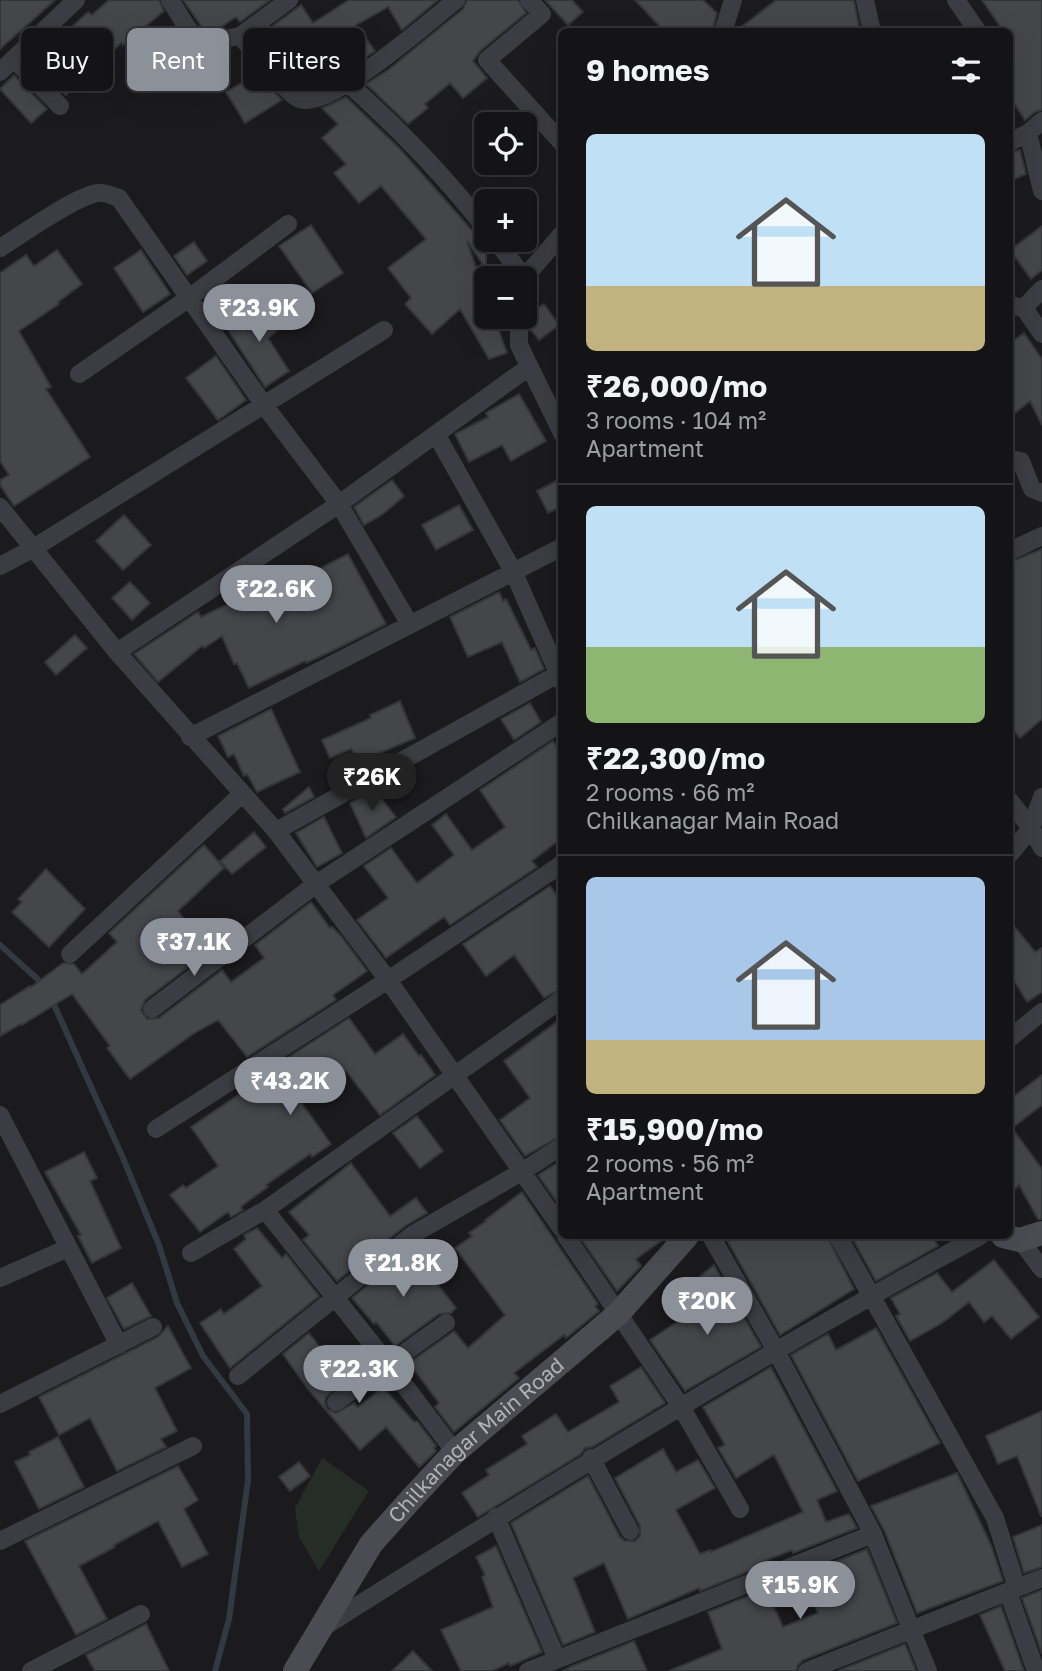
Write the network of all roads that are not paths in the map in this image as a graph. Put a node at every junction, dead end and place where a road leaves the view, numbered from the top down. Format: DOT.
graph roads {
  1 [pos="76,0"];
  2 [pos="170,0"];
  3 [pos="289,0"];
  4 [pos="456,0"];
  5 [pos="529,0"];
  6 [pos="733,0"];
  7 [pos="865,0"];
  8 [pos="956,0"];
  9 [pos="724,28"];
  10 [pos="871,28"];
  11 [pos="975,28"];
  12 [pos="240,36"];
  13 [pos="243,39"];
  14 [pos="14,59"];
  15 [pos="365,71"];
  16 [pos="0,72"];
  17 [pos="290,91"];
  18 [pos="334,91"];
  19 [pos="357,91"];
  20 [pos="60,106"];
  21 [pos="1042,121"];
  22 [pos="1028,133"];
  23 [pos="558,139"];
  24 [pos="1013,140"];
  25 [pos="1042,191"];
  26 [pos="474,214"];
  27 [pos="288,224"];
  28 [pos="558,239"];
  29 [pos="0,247"];
  30 [pos="504,252"];
  31 [pos="515,266"];
  32 [pos="534,266"];
  33 [pos="1042,289"];
  34 [pos="189,298"];
  35 [pos="1017,307"];
  36 [pos="519,329"];
  37 [pos="384,330"];
  38 [pos="1042,334"];
  39 [pos="529,367"];
  40 [pos="79,374"];
  41 [pos="264,405"];
  42 [pos="558,425"];
  43 [pos="436,434"];
  44 [pos="1013,459"];
  45 [pos="1042,493"];
  46 [pos="339,504"];
  47 [pos="0,507"];
  48 [pos="1042,536"];
  49 [pos="32,549"];
  50 [pos="558,549"];
  51 [pos="1013,550"];
  52 [pos="0,566"];
  53 [pos="513,571"];
  54 [pos="409,623"];
  55 [pos="117,652"];
  56 [pos="558,673"];
  57 [pos="558,679"];
  58 [pos="558,725"];
  59 [pos="190,737"];
  60 [pos="242,794"];
  61 [pos="1042,797"];
  62 [pos="1013,805"];
  63 [pos="1031,828"];
  64 [pos="276,831"];
  65 [pos="1042,848"];
  66 [pos="1013,850"];
  67 [pos="558,867"];
  68 [pos="316,884"];
  69 [pos="70,954"];
  70 [pos="388,980"];
  71 [pos="558,1002"];
  72 [pos="152,1009"];
  73 [pos="1042,1012"];
  74 [pos="1013,1036"];
  75 [pos="456,1075"];
  76 [pos="2,1120"];
  77 [pos="156,1129"];
  78 [pos="558,1149"];
  79 [pos="523,1171"];
  80 [pos="265,1210"];
  81 [pos="558,1223"];
  82 [pos="1022,1236"];
  83 [pos="568,1239"];
  84 [pos="684,1239"];
  85 [pos="712,1239"];
  86 [pos="840,1239"];
  87 [pos="973,1239"];
  88 [pos="68,1248"];
  89 [pos="191,1253"];
  90 [pos="1042,1269"];
  91 [pos="0,1278"];
  92 [pos="872,1294"];
  93 [pos="334,1298"];
  94 [pos="618,1314"];
  95 [pos="446,1323"];
  96 [pos="153,1327"];
  97 [pos="119,1345"];
  98 [pos="775,1349"];
  99 [pos="390,1365"];
  100 [pos="238,1376"];
  101 [pos="336,1402"];
  102 [pos="0,1404"];
  103 [pos="680,1405"];
  104 [pos="194,1446"];
  105 [pos="455,1452"];
  106 [pos="591,1458"];
  107 [pos="740,1509"];
  108 [pos="496,1517"];
  109 [pos="630,1531"];
  110 [pos="873,1534"];
  111 [pos="0,1541"];
  112 [pos="1042,1578"];
  113 [pos="1013,1590"];
  114 [pos="141,1614"];
  115 [pos="911,1629"];
  116 [pos="318,1631"];
  117 [pos="557,1659"];
  118 [pos="831,1667"];
  119 [pos="1038,1668"];
  120 [pos="31,1671"];
  121 [pos="295,1671"];
  122 [pos="528,1671"];
  123 [pos="807,1671"];
  124 [pos="928,1671"];
  1 -- 14 [label="street"];
  2 -- 12 [label="street"];
  3 -- 12 [label="street"];
  4 -- 15 [label="street"];
  5 -- 23 [label="street"];
  6 -- 9 [label="street"];
  7 -- 10 [label="street"];
  8 -- 11 [label="street"];
  12 -- 13 [label="street"];
  14 -- 16 [label="street"];
  14 -- 20 [label="street"];
  17 -- 18 [label="street"];
  19 -- 26 [label="street"];
  21 -- 22 [label="street"];
  22 -- 24 [label="street"];
  22 -- 25 [label="street"];
  27 -- 34 [label="street"];
  28 -- 32 [label="street"];
  29 -- 34 [label="street"];
  30 -- 31 [label="street"];
  33 -- 35 [label="street"];
  34 -- 40 [label="street"];
  34 -- 41 [label="street"];
  35 -- 38 [label="street"];
  36 -- 39 [label="street"];
  37 -- 41 [label="street"];
  39 -- 42 [label="street"];
  39 -- 43 [label="street"];
  41 -- 46 [label="street"];
  41 -- 49 [label="street"];
  43 -- 46 [label="street"];
  43 -- 53 [label="street"];
  44 -- 45 [label="street"];
  46 -- 54 [label="street"];
  46 -- 55 [label="street"];
  47 -- 49 [label="street"];
  48 -- 51 [label="street"];
  49 -- 52 [label="street"];
  49 -- 55 [label="street"];
  50 -- 53 [label="street"];
  53 -- 54 [label="street"];
  53 -- 56 [label="street"];
  54 -- 59 [label="street"];
  55 -- 59 [label="street"];
  57 -- 64 [label="street"];
  58 -- 68 [label="street"];
  59 -- 60 [label="street"];
  60 -- 64 [label="street"];
  60 -- 69 [label="street"];
  61 -- 63 [label="street"];
  62 -- 63 [label="street"];
  63 -- 65 [label="street"];
  63 -- 66 [label="street"];
  64 -- 68 [label="street"];
  67 -- 70 [label="street"];
  68 -- 70 [label="street"];
  68 -- 72 [label="street"];
  70 -- 75 [label="street"];
  70 -- 77 [label="street"];
  71 -- 75 [label="street"];
  73 -- 74 [label="street"];
  75 -- 79 [label="street"];
  75 -- 80 [label="street"];
  76 -- 88 [label="street"];
  78 -- 79 [label="street"];
  79 -- 81 [label="street"];
  79 -- 93 [label="street"];
  80 -- 89 [label="street"];
  80 -- 93 [label="street"];
  82 -- 90 [label="street"];
  83 -- 94 [label="street"];
  84 -- 94 [label="main road, Chilkanagar Main Road"];
  85 -- 98 [label="street"];
  86 -- 92 [label="street"];
  87 -- 92 [label="street"];
  88 -- 91 [label="street"];
  88 -- 97 [label="street"];
  92 -- 98 [label="street"];
  92 -- 113 [label="street"];
  93 -- 99 [label="street"];
  93 -- 100 [label="street"];
  94 -- 103 [label="street"];
  94 -- 105 [label="main road, Chilkanagar Main Road"];
  95 -- 99 [label="street"];
  96 -- 97 [label="street"];
  97 -- 102 [label="street"];
  98 -- 103 [label="street"];
  98 -- 110 [label="street"];
  99 -- 101 [label="street"];
  99 -- 105 [label="street"];
  103 -- 106 [label="street"];
  103 -- 107 [label="street"];
  104 -- 111 [label="street"];
  105 -- 116 [label="main road, Chilkanagar Main Road"];
  106 -- 108 [label="street"];
  106 -- 109 [label="street"];
  108 -- 116 [label="street"];
  108 -- 117 [label="street"];
  110 -- 115 [label="street"];
  110 -- 117 [label="street"];
  112 -- 113 [label="street"];
  113 -- 115 [label="street"];
  113 -- 119 [label="street"];
  114 -- 120 [label="street"];
  115 -- 118 [label="street"];
  115 -- 124 [label="street"];
  116 -- 121 [label="main road, Chilkanagar Main Road"];
  117 -- 122 [label="street"];
  118 -- 123 [label="street"];
}
